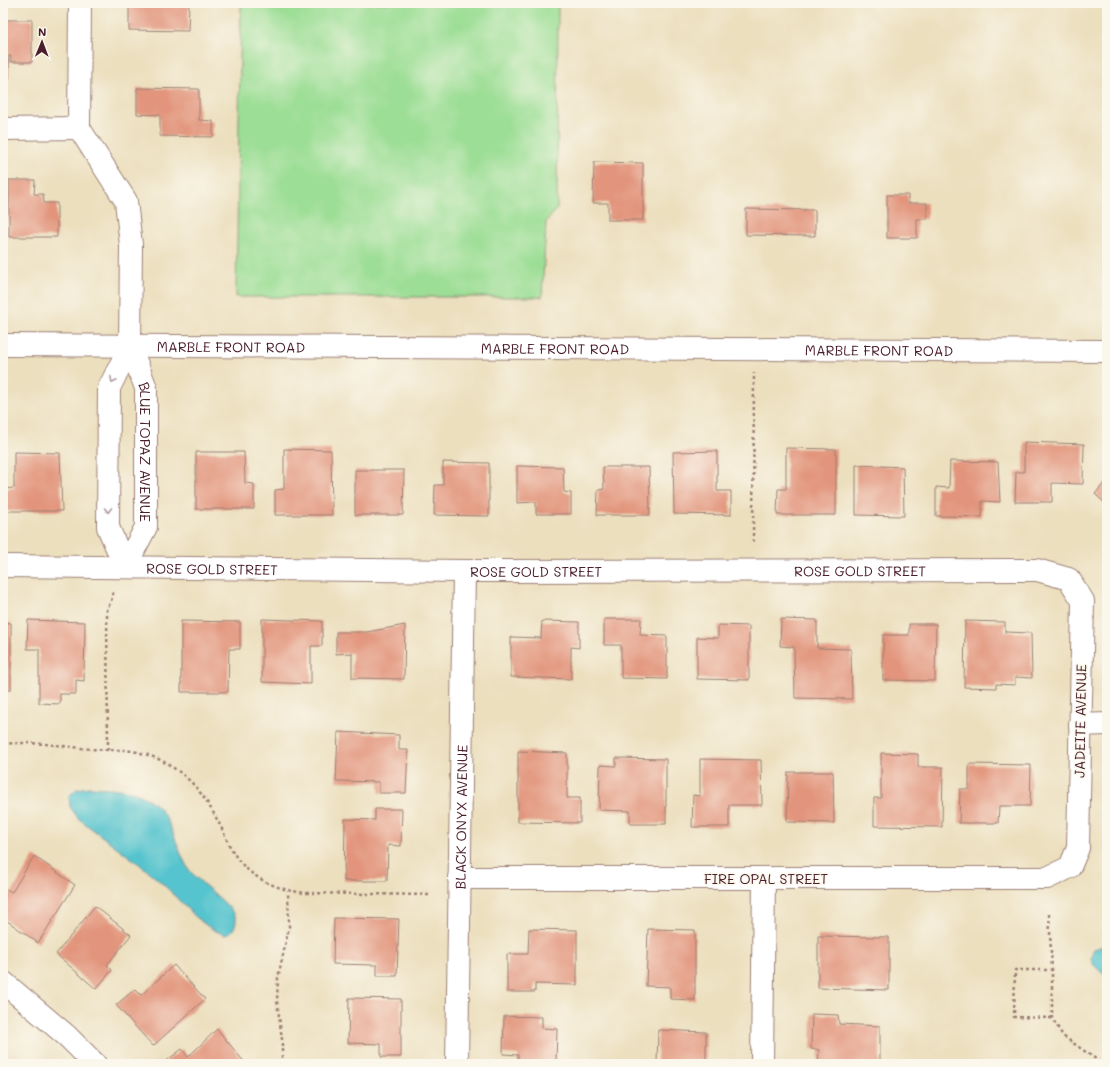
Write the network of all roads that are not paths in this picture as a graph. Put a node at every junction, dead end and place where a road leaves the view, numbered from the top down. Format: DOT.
graph roads {
  1 [pos="80,3"];
  2 [pos="79,128"];
  3 [pos="3,129"];
  4 [pos="3,345"];
  5 [pos="130,346"];
  6 [pos="1107,351"];
  7 [pos="3,566"];
  8 [pos="125,567"];
  9 [pos="464,570"];
  10 [pos="1069,579"];
  11 [pos="1080,724"];
  12 [pos="1107,724"];
  13 [pos="1070,867"];
  14 [pos="459,878"];
  15 [pos="764,878"];
  16 [pos="3,982"];
  17 [pos="95,1064"];
  18 [pos="457,1064"];
  19 [pos="762,1064"];
  1 -- 2 [label="street"];
  2 -- 3 [label="street"];
  2 -- 5 [label="street, BLUE TOPAZ AVENUE"];
  4 -- 5 [label="street, MARBLE FRONT ROAD"];
  5 -- 6 [label="street, MARBLE FRONT ROAD"];
  5 -- 8 [label="street, BLUE TOPAZ AVENUE"];
  5 -- 8 [label="street, BLUE TOPAZ AVENUE, one-way"];
  7 -- 8 [label="street, ROSE GOLD STREET"];
  8 -- 9 [label="street, ROSE GOLD STREET"];
  9 -- 10 [label="street, ROSE GOLD STREET"];
  9 -- 14 [label="street, BLACK ONYX AVENUE"];
  10 -- 11 [label="street, JADEITE AVENUE"];
  11 -- 12 [label="street"];
  11 -- 13 [label="street, JADEITE AVENUE"];
  13 -- 15 [label="street, FIRE OPAL STREET"];
  14 -- 15 [label="street, FIRE OPAL STREET"];
  14 -- 18 [label="street, BLACK ONYX AVENUE"];
  15 -- 19 [label="street"];
  16 -- 17 [label="street"];
}
